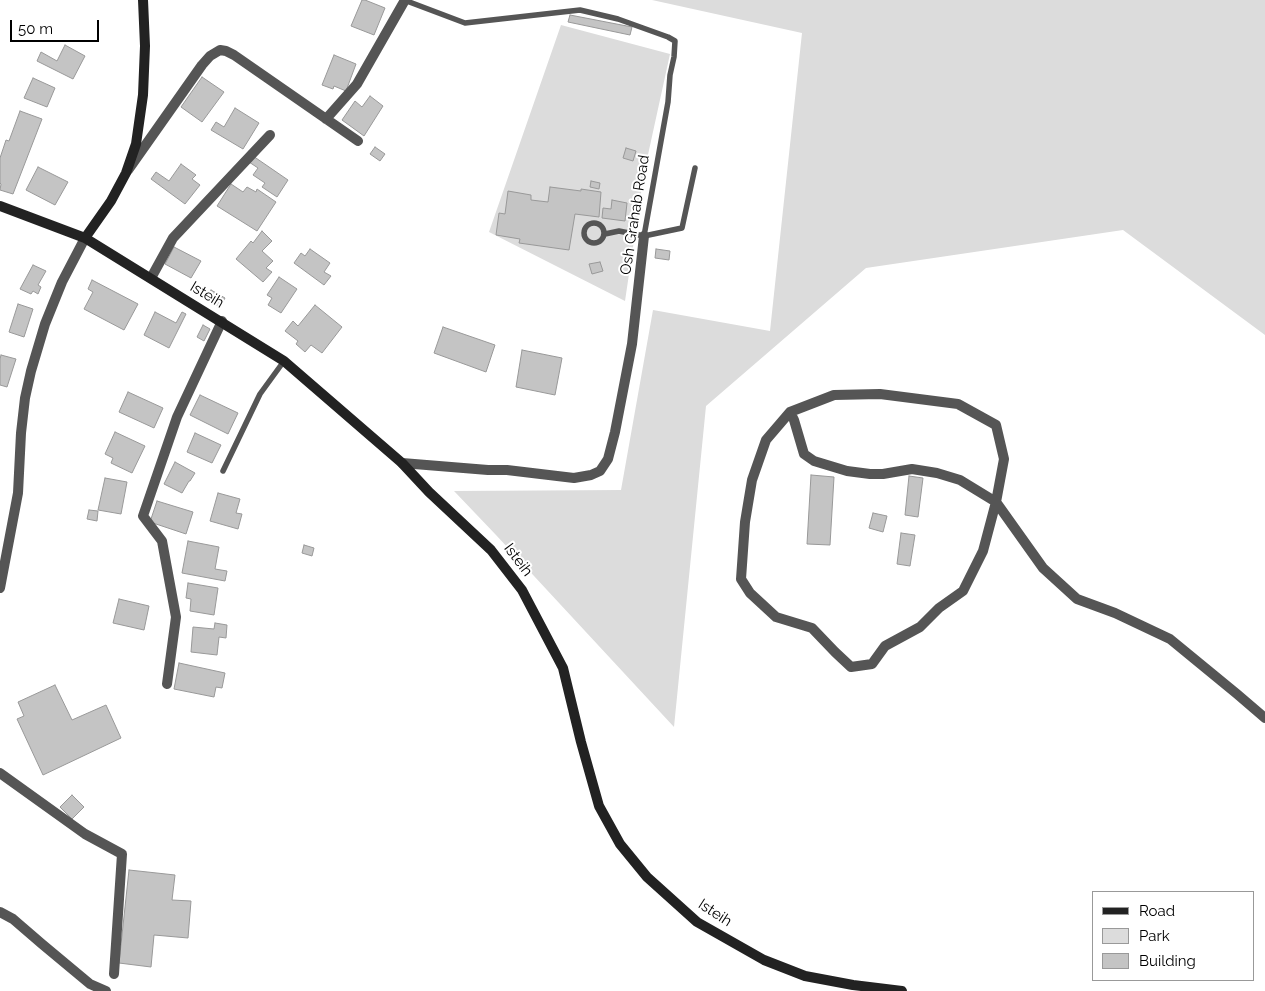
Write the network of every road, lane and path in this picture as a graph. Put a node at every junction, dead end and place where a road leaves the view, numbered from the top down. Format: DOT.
graph roads {
  1 [pos="143,0"];
  2 [pos="404,0"];
  3 [pos="326,119"];
  4 [pos="270,135"];
  5 [pos="358,141"];
  6 [pos="695,168"];
  7 [pos="126,173"];
  8 [pos="0,206"];
  9 [pos="605,234"];
  10 [pos="644,236"];
  11 [pos="85,238"];
  12 [pos="151,278"];
  13 [pos="222,321"];
  14 [pos="284,361"];
  15 [pos="790,412"];
  16 [pos="402,463"];
  17 [pos="223,471"];
  18 [pos="996,502"];
  19 [pos="0,588"];
  20 [pos="167,684"];
  21 [pos="1265,718"];
  22 [pos="0,773"];
  23 [pos="0,912"];
  24 [pos="114,974"];
  25 [pos="106,991"];
  26 [pos="902,991"];
  1 -- 7 [label="street"];
  2 -- 3 [label="street"];
  2 -- 10 [label="lane, Osh Grahab Road"];
  3 -- 5 [label="street"];
  3 -- 7 [label="street"];
  4 -- 12 [label="street"];
  6 -- 10 [label="lane"];
  7 -- 11 [label="street"];
  8 -- 11 [label="street, Isteih"];
  9 -- 10 [label="lane"];
  10 -- 16 [label="street, Osh Grahab Road"];
  11 -- 12 [label="street, Isteih"];
  11 -- 19 [label="street"];
  12 -- 13 [label="street, Isteih"];
  13 -- 14 [label="street, Isteih"];
  13 -- 20 [label="street"];
  14 -- 16 [label="street, Isteih"];
  14 -- 17 [label="lane"];
  15 -- 18 [label="street"];
  15 -- 18 [label="street"];
  15 -- 18 [label="street"];
  16 -- 26 [label="street, Isteih"];
  18 -- 21 [label="street"];
  22 -- 24 [label="street"];
  23 -- 25 [label="street"];
}
